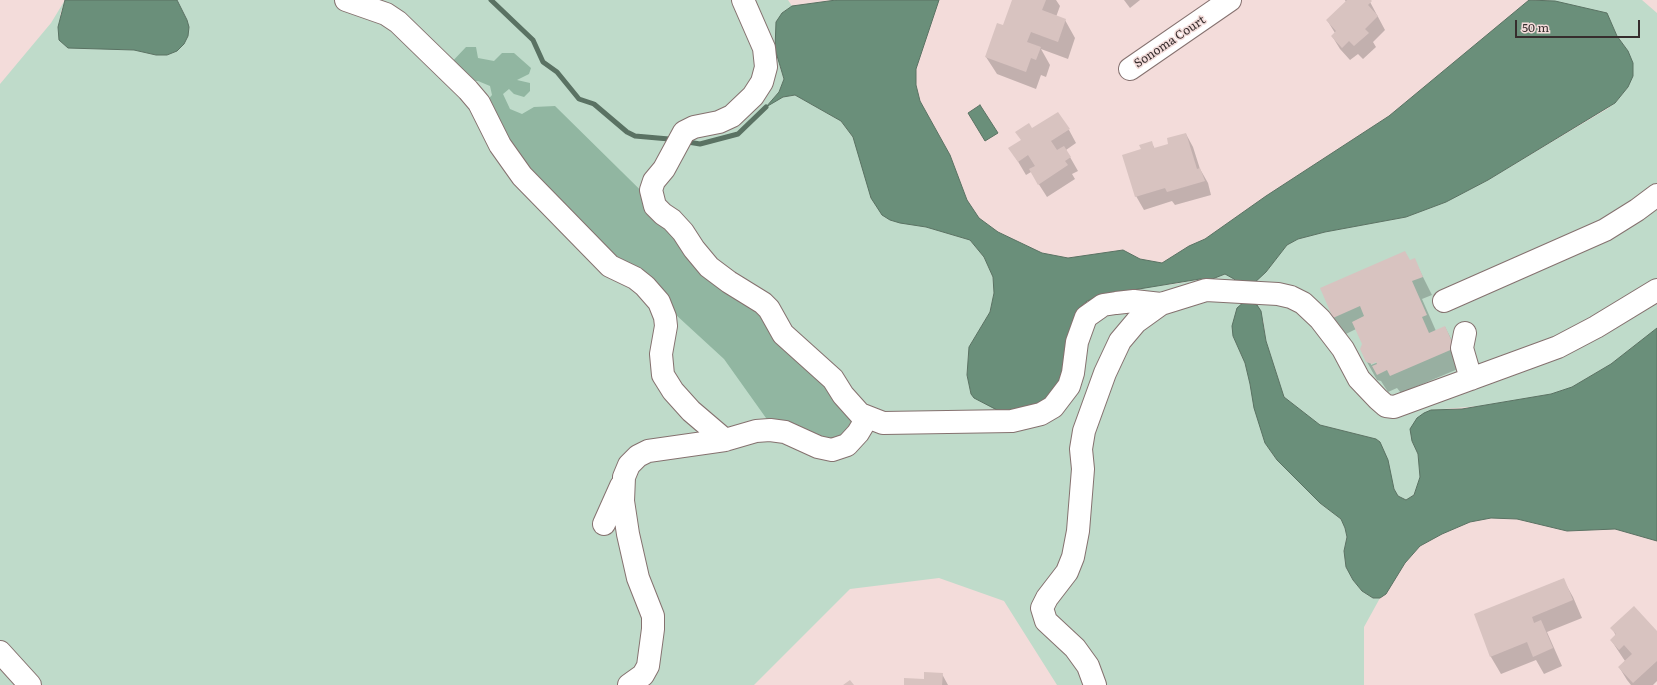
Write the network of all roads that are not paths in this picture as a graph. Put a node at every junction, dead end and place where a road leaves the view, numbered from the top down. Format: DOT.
graph roads {
  1 [pos="346,0"];
  2 [pos="744,0"];
  3 [pos="1230,0"];
  4 [pos="1130,69"];
  5 [pos="1657,195"];
  6 [pos="1657,290"];
  7 [pos="1444,301"];
  8 [pos="1161,304"];
  9 [pos="1465,333"];
  10 [pos="1471,379"];
  11 [pos="867,418"];
  12 [pos="725,440"];
  13 [pos="624,478"];
  14 [pos="604,524"];
  15 [pos="0,652"];
  16 [pos="30,685"];
  17 [pos="629,685"];
  18 [pos="1095,685"];
  1 -- 12 [label="street"];
  2 -- 11 [label="street"];
  3 -- 4 [label="street, Sonoma Court"];
  5 -- 7 [label="street"];
  6 -- 10 [label="street"];
  8 -- 10 [label="street"];
  8 -- 11 [label="street"];
  8 -- 18 [label="street"];
  9 -- 10 [label="street"];
  11 -- 12 [label="street"];
  12 -- 13 [label="street"];
  13 -- 14 [label="street"];
  13 -- 17 [label="street"];
  15 -- 16 [label="street"];
}
